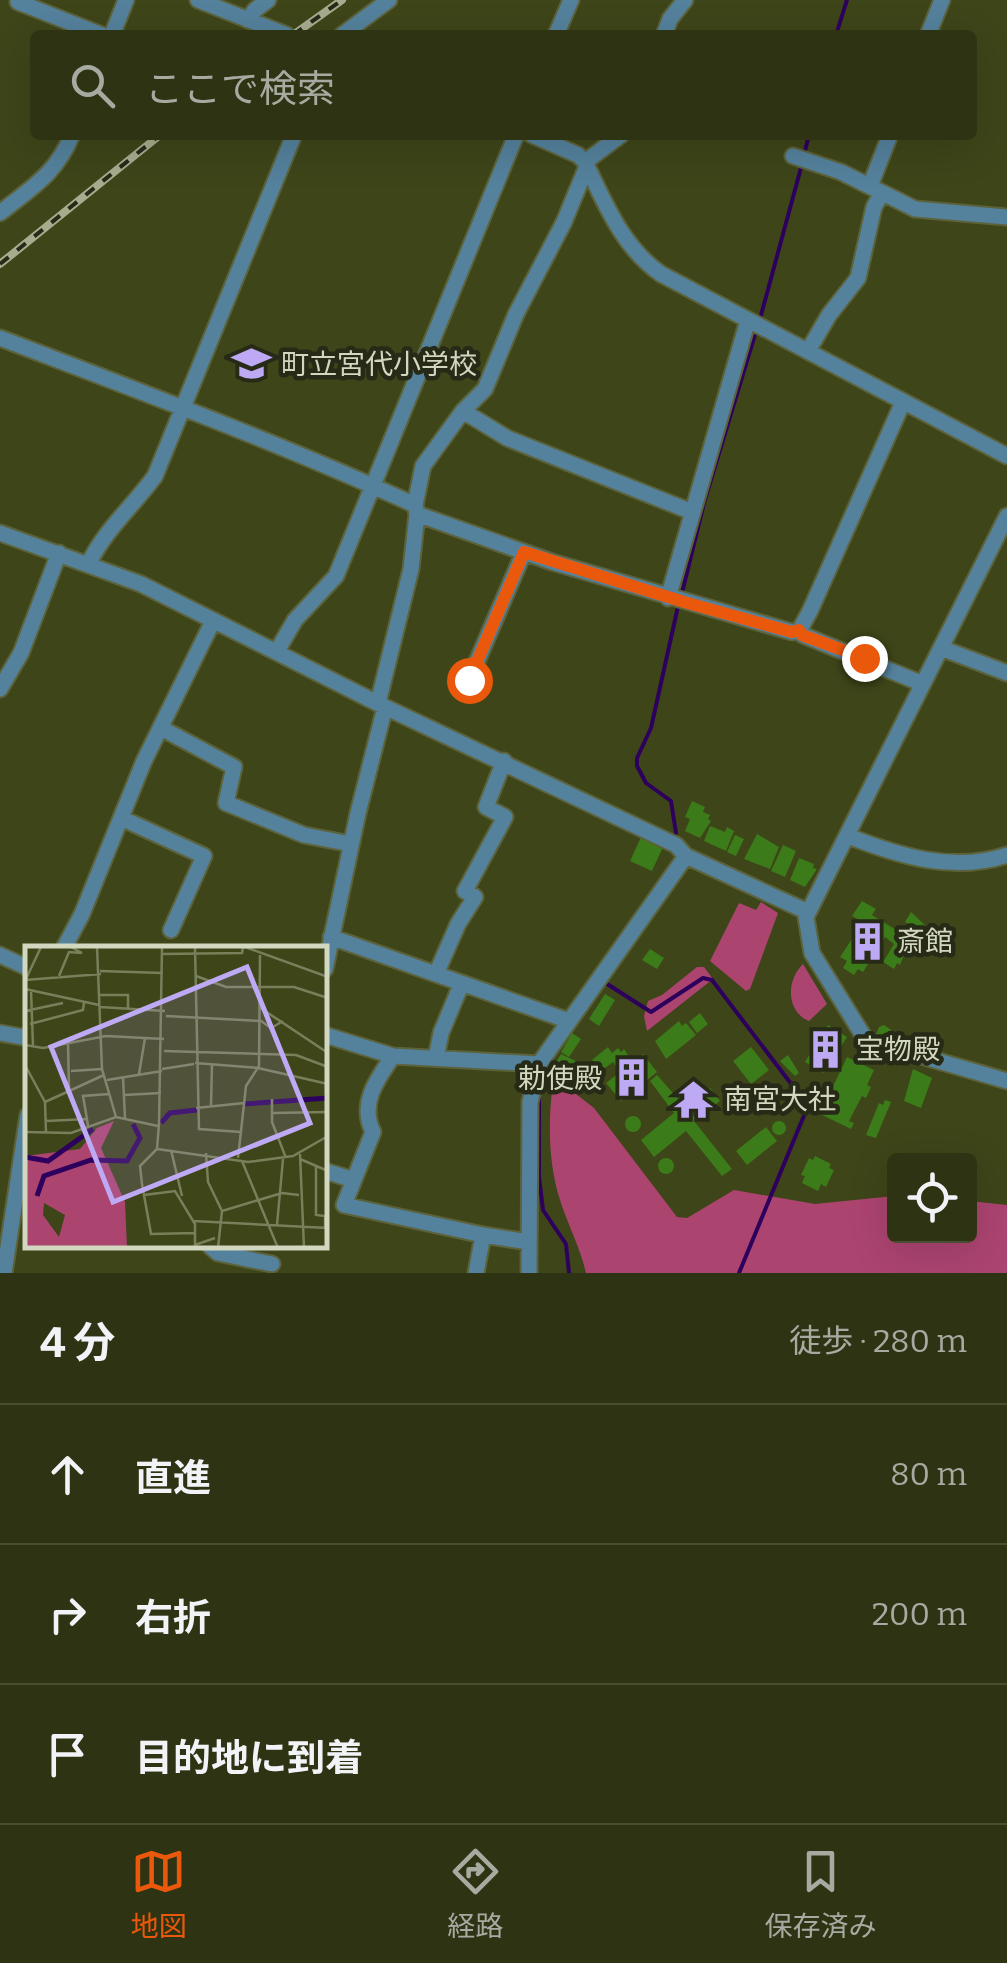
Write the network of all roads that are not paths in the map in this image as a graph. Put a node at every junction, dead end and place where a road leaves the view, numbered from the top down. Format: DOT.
graph roads {
  1 [pos="126,0"];
  2 [pos="198,0"];
  3 [pos="268,0"];
  4 [pos="389,0"];
  5 [pos="571,0"];
  6 [pos="685,0"];
  7 [pos="942,0"];
  8 [pos="18,2"];
  9 [pos="248,20"];
  10 [pos="89,30"];
  11 [pos="114,30"];
  12 [pos="274,30"];
  13 [pos="349,30"];
  14 [pos="558,30"];
  15 [pos="666,30"];
  16 [pos="930,30"];
  17 [pos="70,140"];
  18 [pos="292,140"];
  19 [pos="514,140"];
  20 [pos="544,140"];
  21 [pos="615,140"];
  22 [pos="889,140"];
  23 [pos="793,156"];
  24 [pos="586,164"];
  25 [pos="876,190"];
  26 [pos="0,213"];
  27 [pos="1007,217"];
  28 [pos="755,324"];
  29 [pos="0,338"];
  30 [pos="808,351"];
  31 [pos="904,402"];
  32 [pos="184,408"];
  33 [pos="463,411"];
  34 [pos="1007,456"];
  35 [pos="374,486"];
  36 [pos="416,509"];
  37 [pos="692,512"];
  38 [pos="1007,516"];
  39 [pos="0,533"];
  40 [pos="59,552"];
  41 [pos="524,552"];
  42 [pos="89,563"];
  43 [pos="676,600"];
  44 [pos="214,621"];
  45 [pos="799,630"];
  46 [pos="941,648"];
  47 [pos="276,652"];
  48 [pos="1007,673"];
  49 [pos="469,680"];
  50 [pos="923,684"];
  51 [pos="0,689"];
  52 [pos="381,705"];
  53 [pos="162,728"];
  54 [pos="504,761"];
  55 [pos="122,818"];
  56 [pos="848,836"];
  57 [pos="351,844"];
  58 [pos="686,856"];
  59 [pos="1007,856"];
  60 [pos="808,912"];
  61 [pos="171,930"];
  62 [pos="331,937"];
  63 [pos="65,946"];
  64 [pos="328,953"];
  65 [pos="0,955"];
  66 [pos="25,967"];
  67 [pos="436,974"];
  68 [pos="461,985"];
  69 [pos="568,1020"];
  70 [pos="0,1033"];
  71 [pos="328,1036"];
  72 [pos="25,1037"];
  73 [pos="392,1056"];
  74 [pos="436,1058"];
  75 [pos="540,1064"];
  76 [pos="1007,1081"];
  77 [pos="23,1166"];
  78 [pos="328,1172"];
  79 [pos="354,1180"];
  80 [pos="483,1234"];
  81 [pos="529,1242"];
  82 [pos="212,1248"];
  83 [pos="272,1268"];
  84 [pos="4,1273"];
  85 [pos="476,1273"];
  86 [pos="529,1273"];
  1 -- 11 [label="street"];
  2 -- 9 [label="street"];
  3 -- 9 [label="street"];
  4 -- 13 [label="street"];
  5 -- 14 [label="street"];
  6 -- 15 [label="street"];
  7 -- 16 [label="street"];
  8 -- 10 [label="street"];
  9 -- 12 [label="street"];
  17 -- 26 [label="street"];
  18 -- 32 [label="street"];
  19 -- 35 [label="street"];
  20 -- 24 [label="street"];
  21 -- 24 [label="street"];
  22 -- 25 [label="street"];
  23 -- 25 [label="street"];
  24 -- 28 [label="street"];
  24 -- 33 [label="street"];
  25 -- 27 [label="street"];
  25 -- 30 [label="street"];
  28 -- 30 [label="street"];
  28 -- 37 [label="street"];
  29 -- 32 [label="street"];
  30 -- 31 [label="street"];
  31 -- 34 [label="street"];
  31 -- 45 [label="street"];
  32 -- 35 [label="street"];
  32 -- 42 [label="street"];
  33 -- 36 [label="street"];
  33 -- 37 [label="street"];
  35 -- 36 [label="street"];
  35 -- 47 [label="street"];
  36 -- 41 [label="street"];
  36 -- 52 [label="street"];
  37 -- 43 [label="street"];
  38 -- 46 [label="street"];
  39 -- 40 [label="street"];
  40 -- 42 [label="street"];
  40 -- 51 [label="street"];
  41 -- 43 [label="street"];
  41 -- 49 [label="street"];
  42 -- 44 [label="street"];
  43 -- 45 [label="street"];
  44 -- 47 [label="street"];
  44 -- 53 [label="street"];
  45 -- 50 [label="street"];
  46 -- 48 [label="street"];
  46 -- 50 [label="street"];
  47 -- 52 [label="street"];
  50 -- 56 [label="street"];
  52 -- 54 [label="street"];
  52 -- 57 [label="street"];
  53 -- 55 [label="street"];
  53 -- 57 [label="street"];
  54 -- 58 [label="street"];
  54 -- 67 [label="street"];
  55 -- 61 [label="street"];
  55 -- 63 [label="street"];
  56 -- 59 [label="street"];
  56 -- 60 [label="street"];
  57 -- 62 [label="street"];
  58 -- 60 [label="street"];
  58 -- 69 [label="street"];
  60 -- 76 [label="street"];
  62 -- 64 [label="street"];
  62 -- 67 [label="street"];
  65 -- 66 [label="street"];
  67 -- 68 [label="street"];
  68 -- 69 [label="street"];
  68 -- 74 [label="street"];
  69 -- 75 [label="street"];
  70 -- 72 [label="street"];
  71 -- 73 [label="street"];
  73 -- 74 [label="street"];
  73 -- 79 [label="street"];
  74 -- 75 [label="street"];
  75 -- 81 [label="street"];
  77 -- 84 [label="street"];
  78 -- 79 [label="street"];
  79 -- 80 [label="street"];
  80 -- 81 [label="street"];
  80 -- 85 [label="street"];
  81 -- 86 [label="street"];
  82 -- 83 [label="street"];
}
